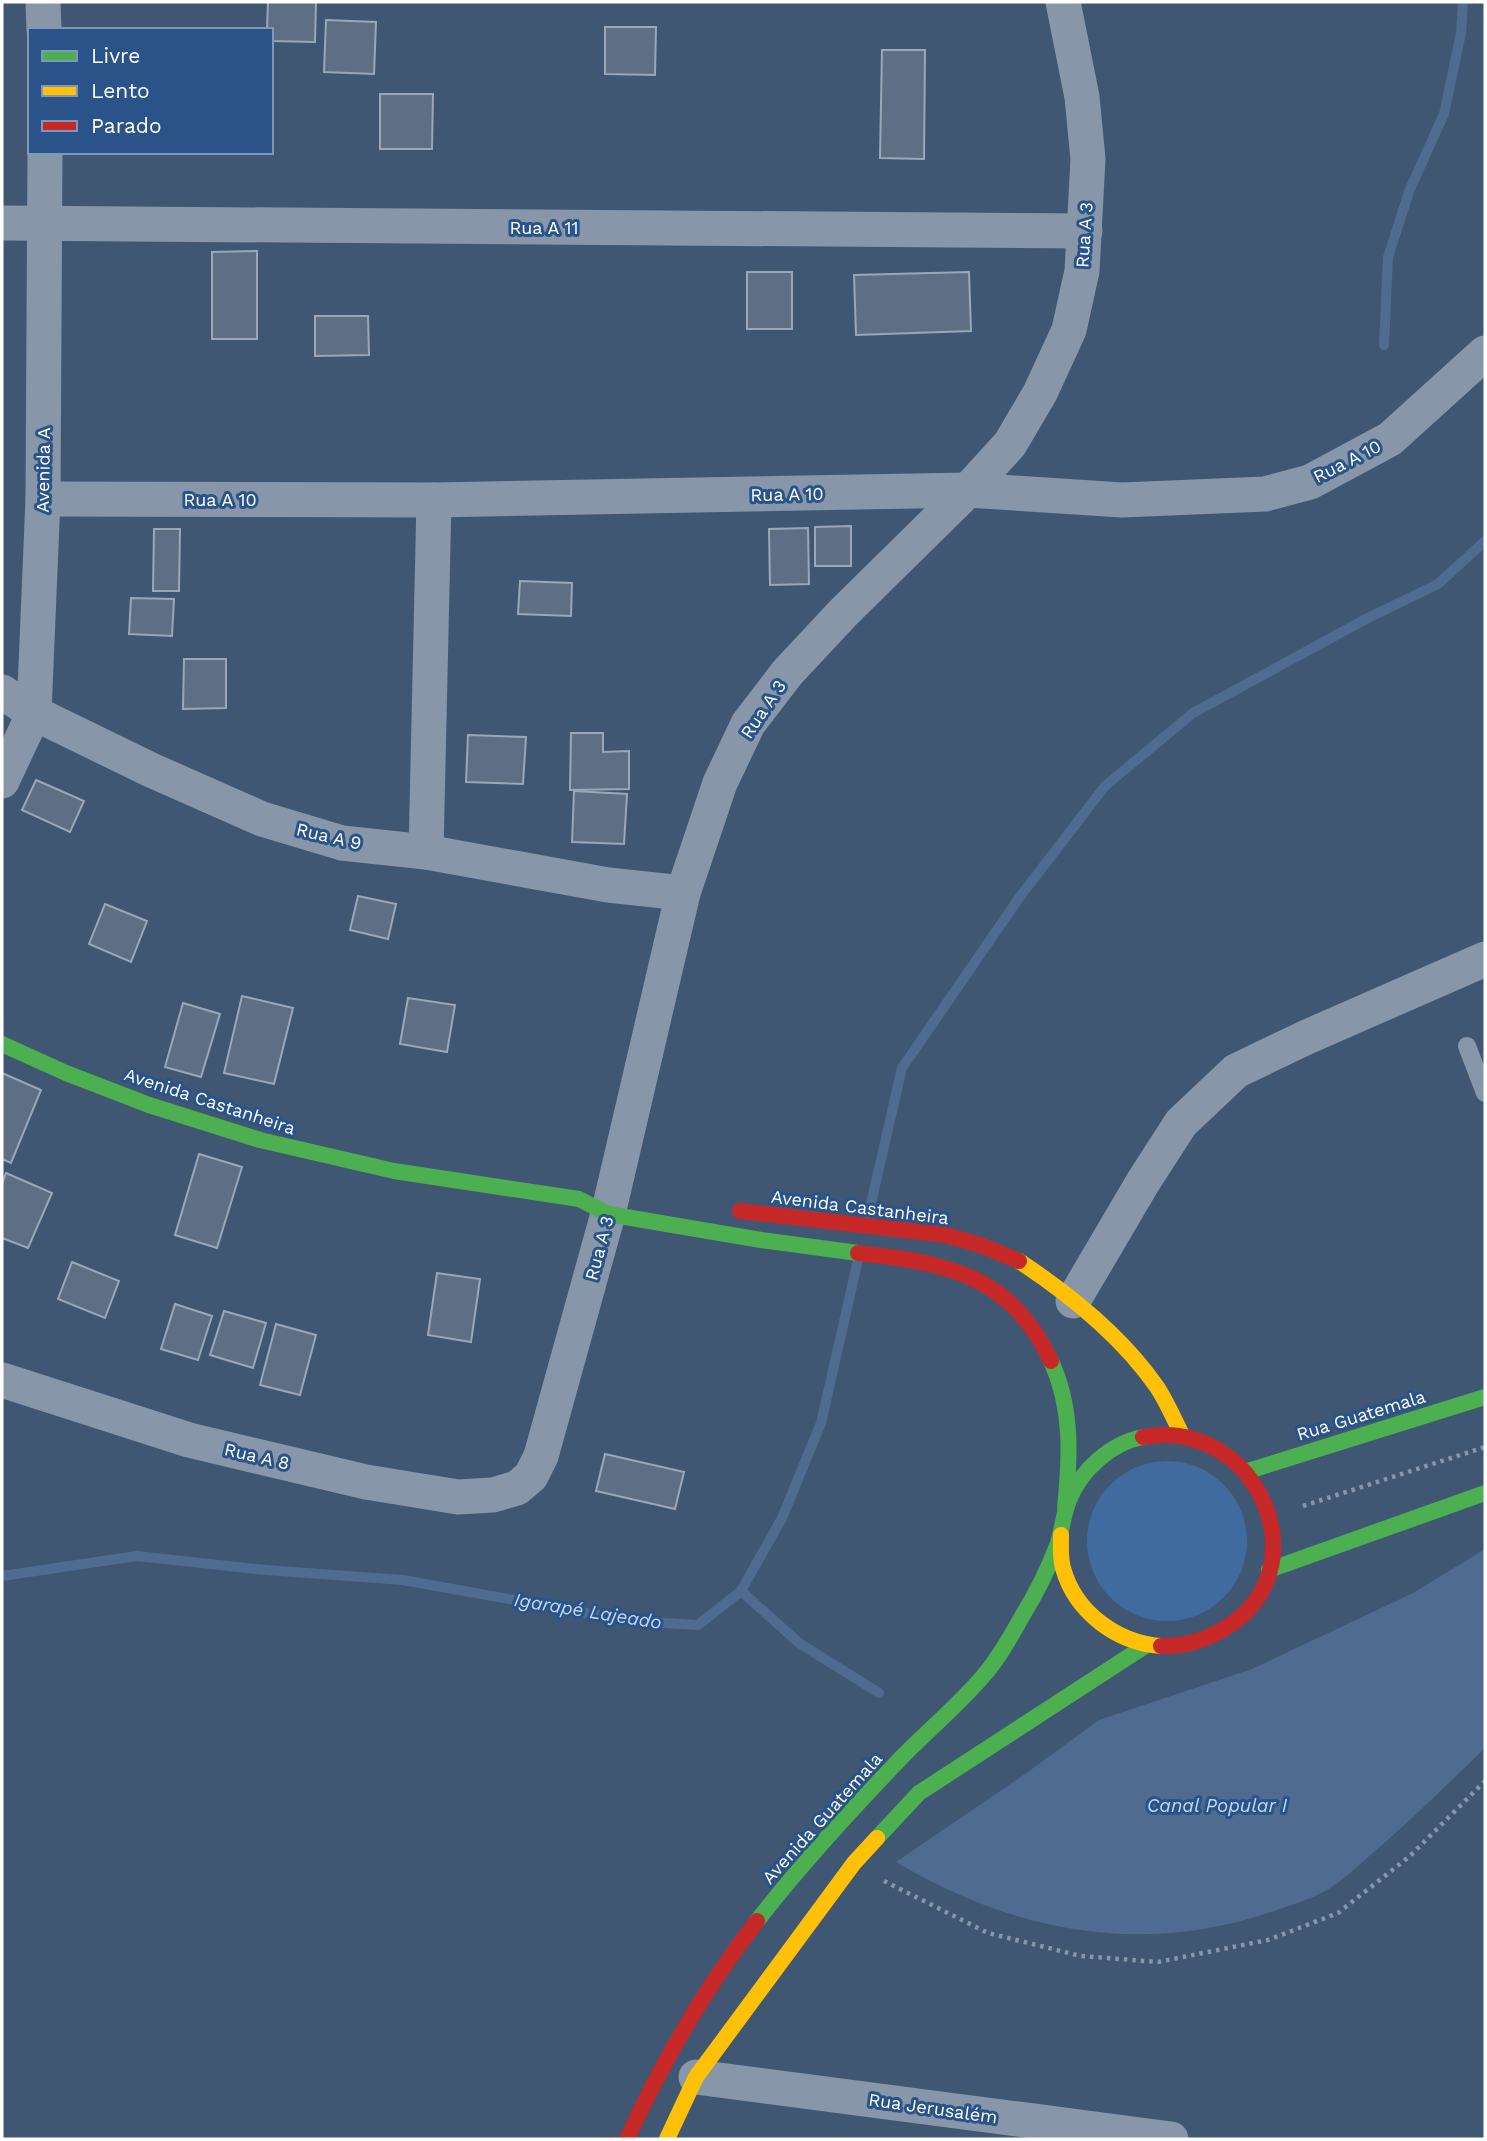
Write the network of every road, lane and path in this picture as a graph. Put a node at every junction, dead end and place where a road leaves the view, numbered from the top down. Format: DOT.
graph roads {
  1 [pos="43,2"];
  2 [pos="1063,2"];
  3 [pos="44,28"];
  4 [pos="45,154"];
  5 [pos="2,223"];
  6 [pos="46,223"];
  7 [pos="1086,232"];
  8 [pos="1485,353"];
  9 [pos="968,490"];
  10 [pos="43,499"];
  11 [pos="433,500"];
  12 [pos="2,692"];
  13 [pos="34,713"];
  14 [pos="2,781"];
  15 [pos="426,852"];
  16 [pos="683,893"];
  17 [pos="1485,959"];
  18 [pos="2,1044"];
  19 [pos="1466,1046"];
  20 [pos="1485,1093"];
  21 [pos="606,1200"];
  22 [pos="730,1209"];
  23 [pos="1073,1301"];
  24 [pos="2,1380"];
  25 [pos="1485,1397"];
  26 [pos="1182,1435"];
  27 [pos="1485,1447"];
  28 [pos="1248,1471"];
  29 [pos="517,1488"];
  30 [pos="1485,1493"];
  31 [pos="1065,1508"];
  32 [pos="1292,1510"];
  33 [pos="1061,1535"];
  34 [pos="1269,1570"];
  35 [pos="1145,1646"];
  36 [pos="1485,1781"];
  37 [pos="854,1864"];
  38 [pos="696,2077"];
  39 [pos="627,2139"];
  40 [pos="667,2139"];
  41 [pos="1171,2139"];
  1 -- 3 [label="street"];
  2 -- 7 [label="street, Rua A 3"];
  4 -- 6 [label="street, Avenida A"];
  5 -- 6 [label="street, Rua A 11"];
  6 -- 7 [label="street, Rua A 11"];
  6 -- 10 [label="street, Avenida A"];
  7 -- 9 [label="street, Rua A 3"];
  8 -- 9 [label="street, Rua A 10"];
  9 -- 11 [label="street, Rua A 10"];
  9 -- 16 [label="street, Rua A 3"];
  10 -- 11 [label="street, Rua A 10"];
  10 -- 13 [label="street, Avenida A"];
  11 -- 15 [label="street"];
  12 -- 13 [label="street, Rua A 9"];
  13 -- 14 [label="street, Avenida A"];
  13 -- 15 [label="street, Rua A 9"];
  15 -- 16 [label="street, Rua A 9"];
  16 -- 21 [label="street, Rua A 3"];
  17 -- 23 [label="street"];
  18 -- 21 [label="main road, Avenida Castanheira"];
  19 -- 20 [label="lane"];
  21 -- 29 [label="street, Rua A 3"];
  21 -- 31 [label="main road, Avenida Castanheira"];
  22 -- 23 [label="main road, Avenida Castanheira"];
  23 -- 26 [label="main road, Avenida Castanheira"];
  24 -- 29 [label="street, Rua A 8"];
  25 -- 28 [label="main road, Rua Guatemala"];
  26 -- 28 [label="main road"];
  26 -- 31 [label="main road"];
  27 -- 32 [label="path"];
  28 -- 34 [label="main road"];
  30 -- 34 [label="main road"];
  31 -- 33 [label="main road"];
  33 -- 35 [label="main road"];
  33 -- 39 [label="main road, Avenida Guatemala"];
  34 -- 35 [label="main road"];
  35 -- 37 [label="main road"];
  36 -- 37 [label="path"];
  37 -- 38 [label="main road"];
  38 -- 40 [label="main road"];
  38 -- 41 [label="street, Rua Jerusalém"];
}
